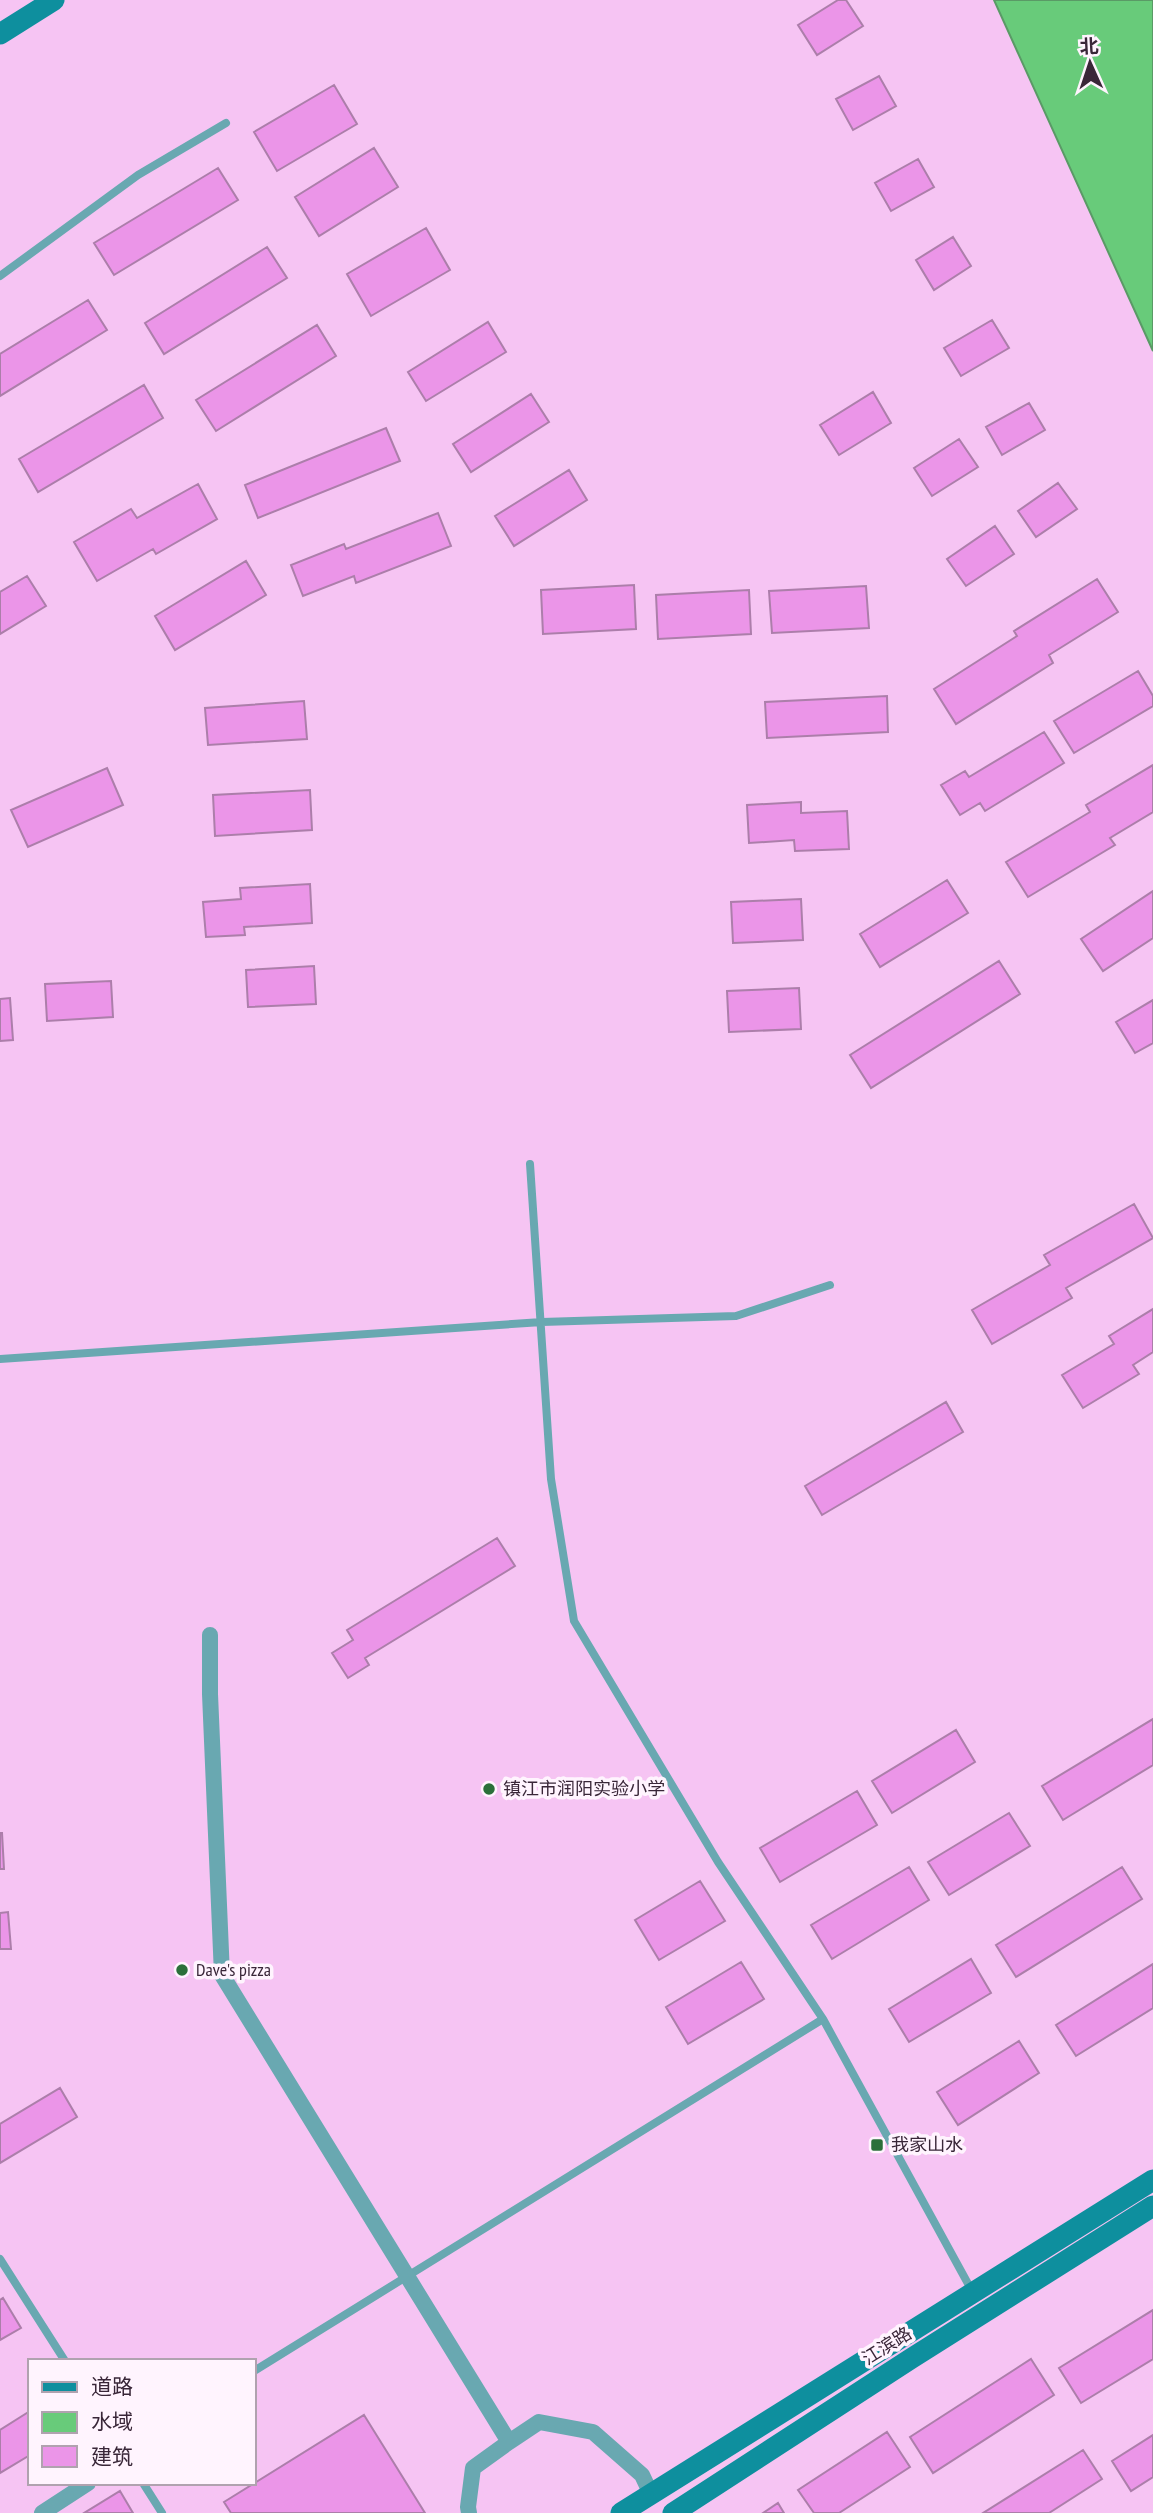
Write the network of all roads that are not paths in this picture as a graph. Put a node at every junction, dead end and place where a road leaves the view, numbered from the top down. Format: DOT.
graph roads {
  1 [pos="54,0"];
  2 [pos="0,34"];
  3 [pos="226,123"];
  4 [pos="0,276"];
  5 [pos="530,1164"];
  6 [pos="830,1284"];
  7 [pos="542,1322"];
  8 [pos="0,1359"];
  9 [pos="210,1635"];
  10 [pos="823,2019"];
  11 [pos="1153,2180"];
  12 [pos="1153,2206"];
  13 [pos="0,2259"];
  14 [pos="407,2276"];
  15 [pos="973,2292"];
  16 [pos="64,2359"];
  17 [pos="256,2370"];
  18 [pos="509,2442"];
  19 [pos="85,2485"];
  20 [pos="144,2485"];
  21 [pos="651,2494"];
  22 [pos="42,2513"];
  23 [pos="162,2513"];
  24 [pos="469,2513"];
  25 [pos="621,2513"];
  26 [pos="673,2513"];
  1 -- 2 [label="main road"];
  3 -- 4 [label="lane"];
  5 -- 7 [label="lane"];
  6 -- 7 [label="lane"];
  7 -- 8 [label="lane"];
  7 -- 10 [label="lane"];
  9 -- 14 [label="street"];
  10 -- 14 [label="lane"];
  10 -- 15 [label="lane"];
  11 -- 15 [label="main road, 江滨路"];
  12 -- 26 [label="main road, 江滨路"];
  13 -- 16 [label="lane"];
  14 -- 17 [label="lane"];
  14 -- 18 [label="street"];
  15 -- 21 [label="main road, 江滨路"];
  18 -- 21 [label="street"];
  18 -- 24 [label="street"];
  19 -- 22 [label="street"];
  20 -- 23 [label="lane"];
  21 -- 25 [label="main road, 江滨路"];
}
